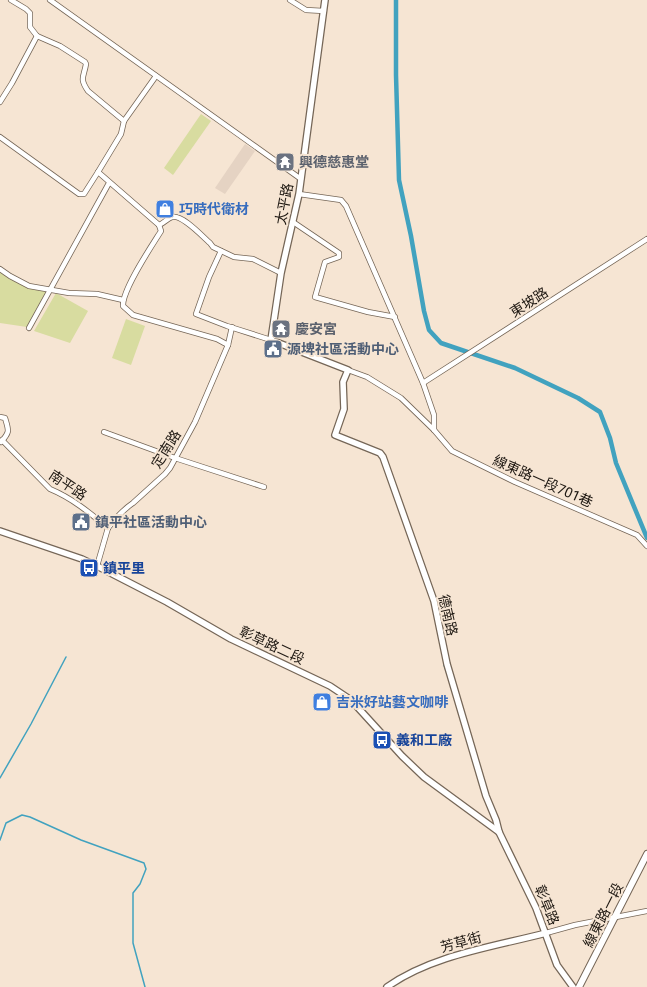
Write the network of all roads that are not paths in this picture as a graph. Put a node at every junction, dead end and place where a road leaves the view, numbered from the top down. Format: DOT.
graph roads {
  1 [pos="11,0"];
  2 [pos="50,0"];
  3 [pos="290,0"];
  4 [pos="325,0"];
  5 [pos="324,11"];
  6 [pos="37,36"];
  7 [pos="156,76"];
  8 [pos="0,102"];
  9 [pos="124,121"];
  10 [pos="0,137"];
  11 [pos="98,172"];
  12 [pos="301,179"];
  13 [pos="109,183"];
  14 [pos="299,194"];
  15 [pos="293,222"];
  16 [pos="159,225"];
  17 [pos="647,239"];
  18 [pos="221,251"];
  19 [pos="0,268"];
  20 [pos="281,273"];
  21 [pos="50,290"];
  22 [pos="123,300"];
  23 [pos="395,317"];
  24 [pos="232,327"];
  25 [pos="29,328"];
  26 [pos="271,340"];
  27 [pos="228,345"];
  28 [pos="348,370"];
  29 [pos="423,384"];
  30 [pos="0,417"];
  31 [pos="434,430"];
  32 [pos="104,432"];
  33 [pos="1,441"];
  34 [pos="175,458"];
  35 [pos="264,487"];
  36 [pos="108,528"];
  37 [pos="0,531"];
  38 [pos="647,546"];
  39 [pos="96,566"];
  40 [pos="499,832"];
  41 [pos="647,854"];
  42 [pos="647,911"];
  43 [pos="615,918"];
  44 [pos="546,933"];
  45 [pos="387,987"];
  46 [pos="573,987"];
  47 [pos="579,987"];
  1 -- 6 [label="street"];
  2 -- 7 [label="street"];
  3 -- 5 [label="street"];
  4 -- 5 [label="street, 太平路"];
  5 -- 12 [label="street, 太平路"];
  6 -- 8 [label="street"];
  6 -- 9 [label="street"];
  7 -- 9 [label="street"];
  7 -- 12 [label="street"];
  9 -- 11 [label="street"];
  10 -- 11 [label="street"];
  11 -- 13 [label="street"];
  12 -- 14 [label="street, 太平路"];
  13 -- 16 [label="street"];
  13 -- 21 [label="street"];
  14 -- 15 [label="street, 太平路"];
  14 -- 23 [label="street"];
  15 -- 20 [label="street, 太平路"];
  15 -- 23 [label="street"];
  16 -- 18 [label="street"];
  16 -- 22 [label="street"];
  17 -- 29 [label="street, 東坡路"];
  18 -- 20 [label="street"];
  18 -- 24 [label="street"];
  19 -- 21 [label="street"];
  20 -- 26 [label="street, 太平路"];
  21 -- 22 [label="street"];
  21 -- 25 [label="street"];
  22 -- 27 [label="street"];
  23 -- 29 [label="street"];
  24 -- 26 [label="street"];
  24 -- 27 [label="street, 定南路"];
  26 -- 28 [label="street"];
  27 -- 34 [label="street, 定南路"];
  28 -- 31 [label="street, 線東路一段701巷"];
  28 -- 40 [label="street, 德南路"];
  29 -- 31 [label="street"];
  30 -- 33 [label="street, 南平路"];
  31 -- 38 [label="street, 線東路一段701巷"];
  32 -- 34 [label="street"];
  33 -- 36 [label="street, 南平路"];
  34 -- 35 [label="street"];
  34 -- 36 [label="street, 定南路"];
  36 -- 39 [label="street, 定南路"];
  37 -- 39 [label="street, 彰草路二段"];
  39 -- 40 [label="street, 彰草路二段"];
  40 -- 44 [label="street, 彰草路"];
  41 -- 43 [label="main road, 線東路一段"];
  42 -- 43 [label="street"];
  43 -- 44 [label="street"];
  43 -- 47 [label="main road, 線東路一段"];
  44 -- 45 [label="street, 芳草街"];
  44 -- 46 [label="street, 彰草路"];
}
